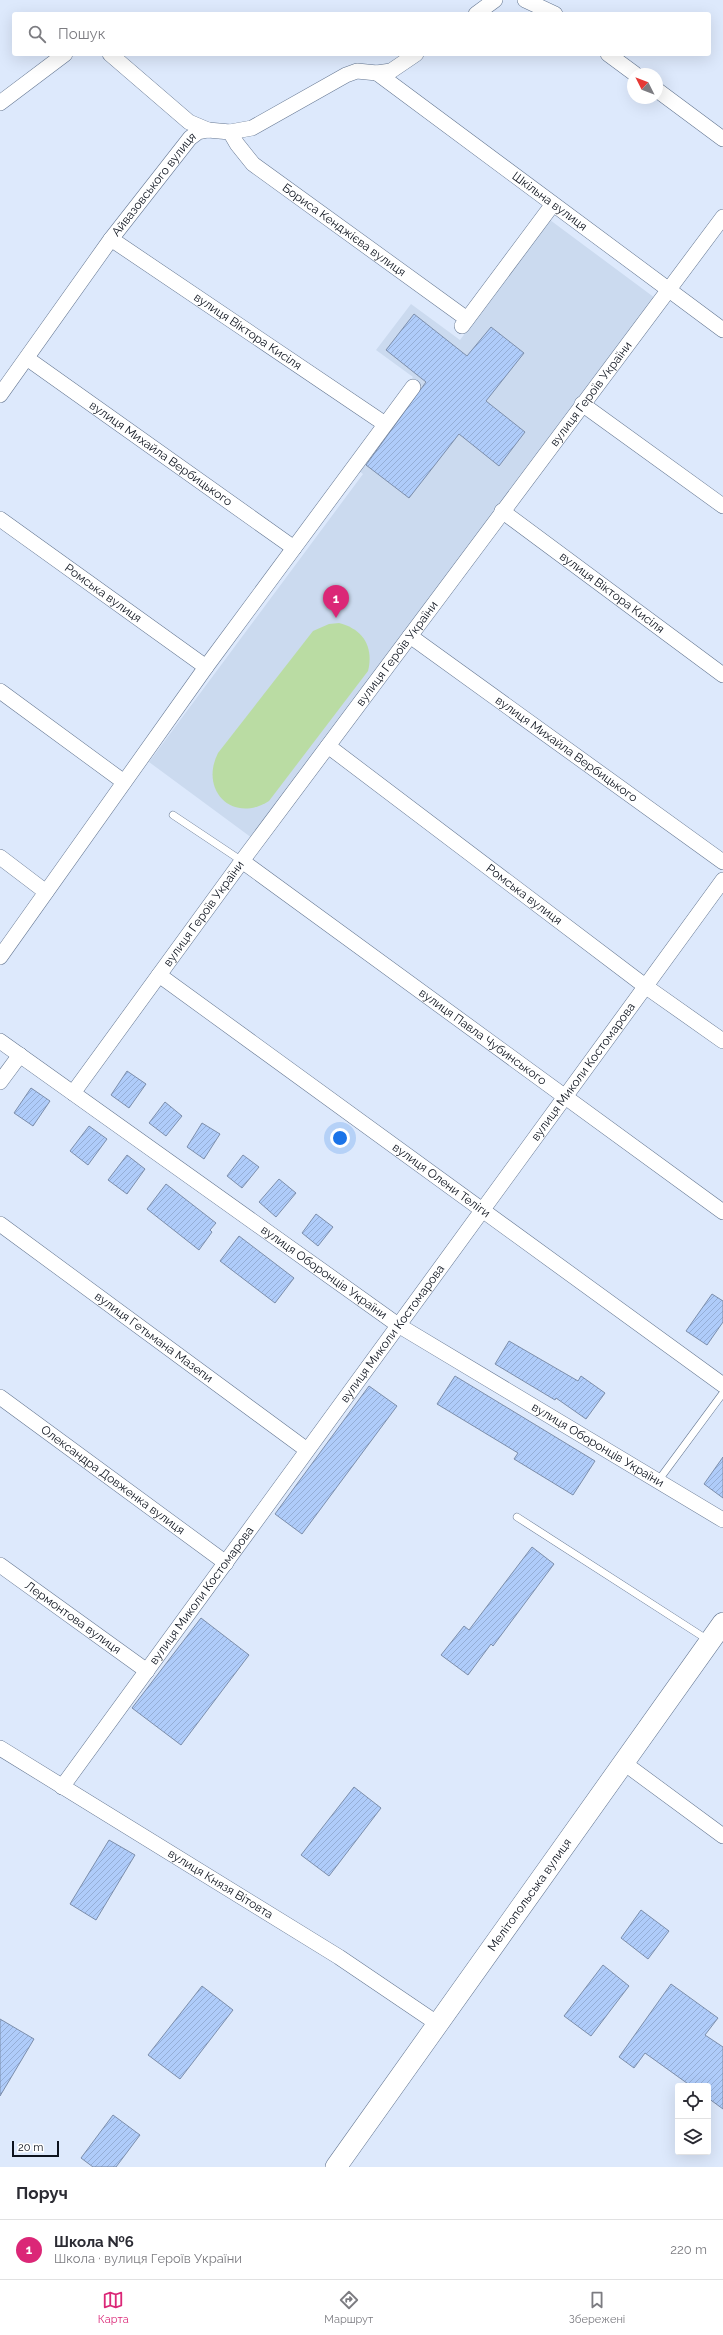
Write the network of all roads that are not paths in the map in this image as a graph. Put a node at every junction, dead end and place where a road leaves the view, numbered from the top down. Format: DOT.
graph roads {
  1 [pos="495,0"];
  2 [pos="525,0"];
  3 [pos="479,12"];
  4 [pos="551,12"];
  5 [pos="62,56"];
  6 [pos="112,56"];
  7 [pos="413,56"];
  8 [pos="611,56"];
  9 [pos="627,68"];
  10 [pos="377,73"];
  11 [pos="663,94"];
  12 [pos="0,103"];
  13 [pos="208,130"];
  14 [pos="230,132"];
  15 [pos="723,139"];
  16 [pos="552,204"];
  17 [pos="723,217"];
  18 [pos="111,239"];
  19 [pos="667,290"];
  20 [pos="723,330"];
  21 [pos="28,359"];
  22 [pos="413,387"];
  23 [pos="0,395"];
  24 [pos="582,404"];
  25 [pos="385,424"];
  26 [pos="723,506"];
  27 [pos="502,511"];
  28 [pos="0,519"];
  29 [pos="294,548"];
  30 [pos="410,636"];
  31 [pos="206,667"];
  32 [pos="723,674"];
  33 [pos="0,691"];
  34 [pos="328,746"];
  35 [pos="124,782"];
  36 [pos="173,815"];
  37 [pos="0,857"];
  38 [pos="242,861"];
  39 [pos="723,862"];
  40 [pos="723,880"];
  41 [pos="46,892"];
  42 [pos="0,957"];
  43 [pos="159,975"];
  44 [pos="645,986"];
  45 [pos="0,1041"];
  46 [pos="723,1041"];
  47 [pos="20,1055"];
  48 [pos="0,1082"];
  49 [pos="73,1092"];
  50 [pos="565,1096"];
  51 [pos="482,1210"];
  52 [pos="723,1212"];
  53 [pos="0,1224"];
  54 [pos="398,1325"];
  55 [pos="723,1385"];
  56 [pos="723,1393"];
  57 [pos="0,1397"];
  58 [pos="307,1450"];
  59 [pos="658,1481"];
  60 [pos="517,1517"];
  61 [pos="723,1520"];
  62 [pos="226,1563"];
  63 [pos="0,1565"];
  64 [pos="723,1623"];
  65 [pos="710,1641"];
  66 [pos="147,1671"];
  67 [pos="0,1748"];
  68 [pos="624,1763"];
  69 [pos="62,1787"];
  70 [pos="723,1836"];
  71 [pos="438,2024"];
  72 [pos="336,2167"];
  1 -- 3 [label="street"];
  2 -- 4 [label="street"];
  5 -- 12 [label="street"];
  6 -- 13 [label="street"];
  7 -- 10 [label="street, Айвазовського вулиця"];
  8 -- 9 [label="street"];
  10 -- 14 [label="street, Айвазовського вулиця"];
  10 -- 16 [label="street, Шкільна вулиця"];
  11 -- 15 [label="street"];
  13 -- 14 [label="street, Айвазовського вулиця"];
  13 -- 18 [label="street, Айвазовського вулиця"];
  14 -- 16 [label="street, Бориса Кенджієва вулиця"];
  16 -- 19 [label="street, Шкільна вулиця"];
  17 -- 19 [label="street, вулиця Героїв України"];
  18 -- 21 [label="street, Айвазовського вулиця"];
  18 -- 25 [label="street, вулиця Віктора Кисіля"];
  19 -- 20 [label="street, Шкільна вулиця"];
  19 -- 24 [label="street, вулиця Героїв України"];
  21 -- 23 [label="street, Айвазовського вулиця"];
  21 -- 29 [label="street, вулиця Михайла Вербицького"];
  22 -- 25 [label="street"];
  24 -- 26 [label="street"];
  24 -- 27 [label="street, вулиця Героїв України"];
  25 -- 29 [label="street"];
  27 -- 30 [label="street, вулиця Героїв України"];
  27 -- 32 [label="street, вулиця Віктора Кисіля"];
  28 -- 31 [label="street, Ромська вулиця"];
  29 -- 31 [label="street"];
  30 -- 34 [label="street, вулиця Героїв України"];
  30 -- 39 [label="street, вулиця Михайла Вербицького"];
  31 -- 35 [label="street"];
  33 -- 35 [label="street"];
  34 -- 38 [label="street, вулиця Героїв України"];
  34 -- 44 [label="street, Ромська вулиця"];
  35 -- 41 [label="street"];
  36 -- 38 [label="lane"];
  37 -- 41 [label="street"];
  38 -- 43 [label="street, вулиця Героїв України"];
  38 -- 50 [label="street, вулиця Павла Чубинського"];
  40 -- 44 [label="street, вулиця Миколи Костомарова"];
  41 -- 42 [label="street"];
  43 -- 49 [label="street, вулиця Героїв України"];
  43 -- 51 [label="street, вулиця Олени Теліги"];
  44 -- 46 [label="street, Ромська вулиця"];
  44 -- 50 [label="street, вулиця Миколи Костомарова"];
  45 -- 47 [label="street, вулиця Оборонців України"];
  47 -- 48 [label="street"];
  47 -- 49 [label="street, вулиця Оборонців України"];
  49 -- 54 [label="street, вулиця Оборонців України"];
  50 -- 51 [label="street, вулиця Миколи Костомарова"];
  50 -- 52 [label="street, вулиця Павла Чубинського"];
  51 -- 54 [label="street, вулиця Миколи Костомарова"];
  51 -- 55 [label="street, вулиця Олени Теліги"];
  53 -- 58 [label="street, вулиця Гетьмана Мазепи"];
  54 -- 58 [label="street, вулиця Миколи Костомарова"];
  54 -- 59 [label="street, вулиця Оборонців України"];
  56 -- 59 [label="lane"];
  57 -- 62 [label="street, Олександра Довженка вулиця"];
  58 -- 62 [label="street, вулиця Миколи Костомарова"];
  59 -- 61 [label="street, вулиця Оборонців України"];
  60 -- 65 [label="lane"];
  62 -- 66 [label="street, вулиця Миколи Костомарова"];
  63 -- 66 [label="street, Лермонтова вулиця"];
  64 -- 65 [label="main road, Мелітопольська вулиця"];
  65 -- 68 [label="main road, Мелітопольська вулиця"];
  66 -- 69 [label="street, вулиця Миколи Костомарова"];
  67 -- 69 [label="street, вулиця Князя Вітовта"];
  68 -- 70 [label="street"];
  68 -- 71 [label="main road, Мелітопольська вулиця"];
  69 -- 71 [label="street, вулиця Князя Вітовта"];
  71 -- 72 [label="main road, Мелітопольська вулиця"];
}
